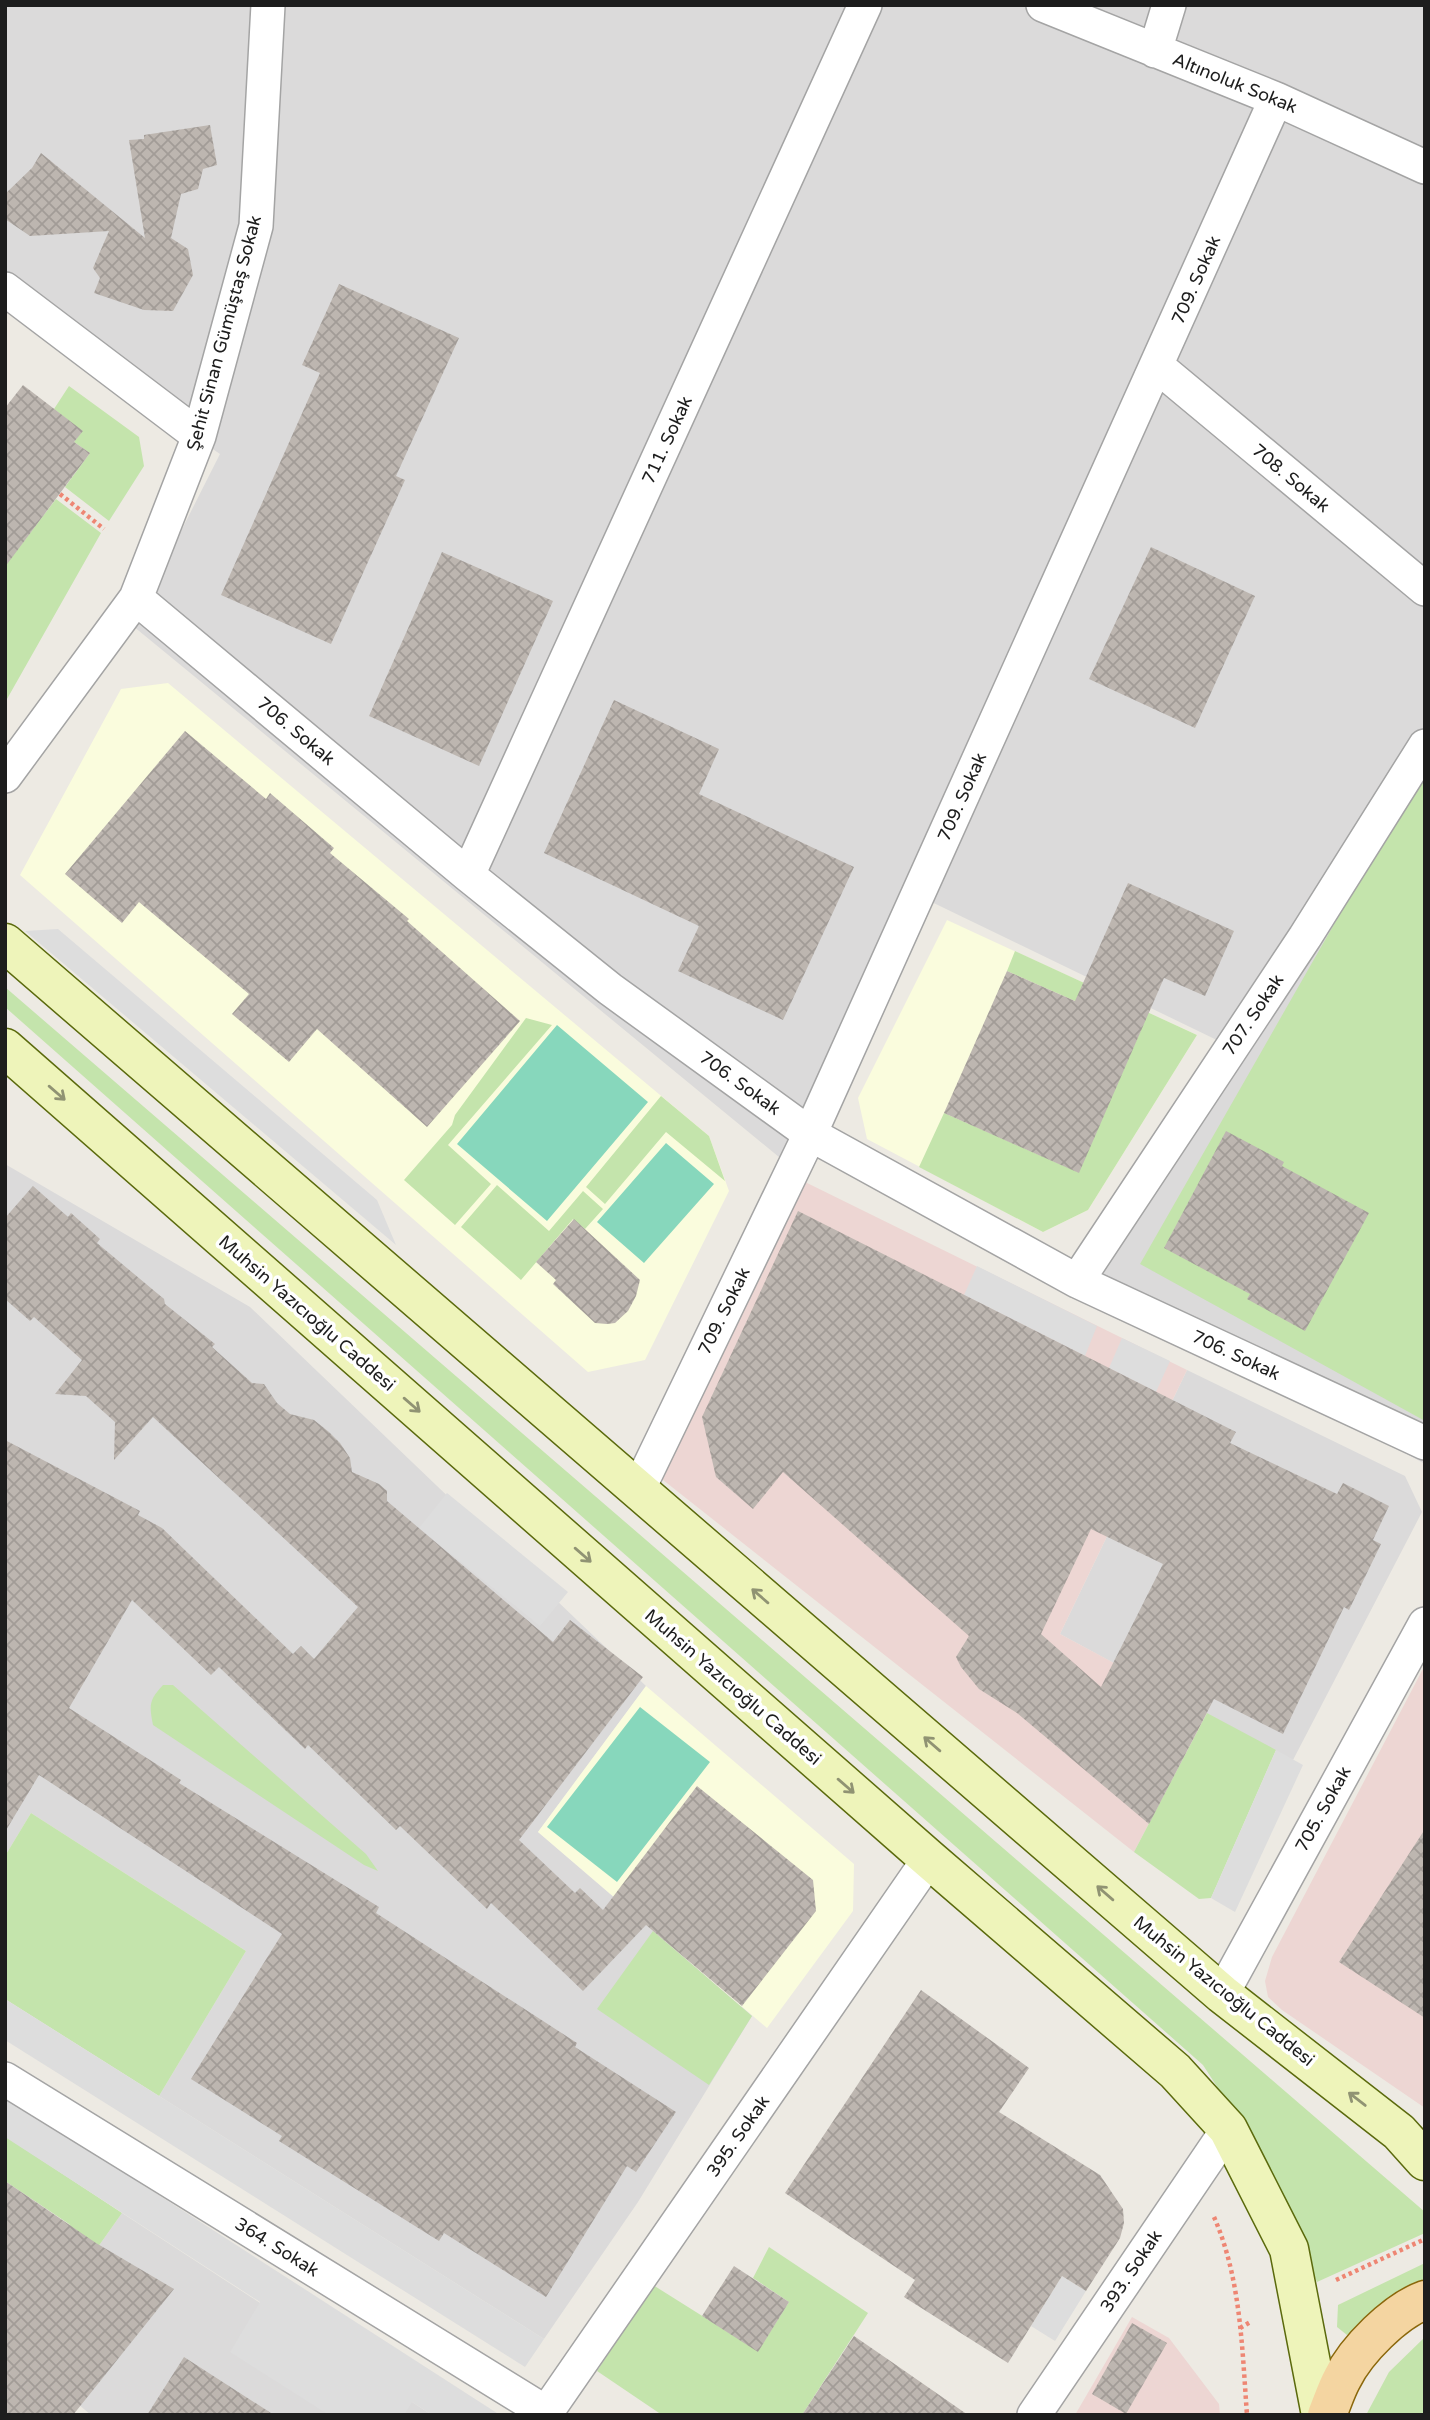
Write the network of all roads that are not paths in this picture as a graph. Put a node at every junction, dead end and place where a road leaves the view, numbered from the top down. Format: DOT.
graph roads {
  1 [pos="268,5"];
  2 [pos="865,5"];
  3 [pos="1043,5"];
  4 [pos="1168,5"];
  5 [pos="1155,51"];
  6 [pos="1276,99"];
  7 [pos="1425,167"];
  8 [pos="5,289"];
  9 [pos="1157,366"];
  10 [pos="199,436"];
  11 [pos="1425,589"];
  12 [pos="136,598"];
  13 [pos="1425,746"];
  14 [pos="5,776"];
  15 [pos="468,875"];
  16 [pos="5,943"];
  17 [pos="5,1048"];
  18 [pos="810,1134"];
  19 [pos="1077,1281"];
  20 [pos="1425,1443"];
  21 [pos="638,1490"];
  22 [pos="1425,1624"];
  23 [pos="929,1859"];
  24 [pos="1222,1994"];
  25 [pos="5,2079"];
  26 [pos="1228,2129"];
  27 [pos="1412,2134"];
  28 [pos="1425,2161"];
  29 [pos="1425,2300"];
  30 [pos="548,2414"];
  31 [pos="1034,2415"];
  32 [pos="1321,2415"];
  33 [pos="1327,2415"];
  1 -- 10 [label="street, Şehit Sinan Gümüştaş Sokak"];
  2 -- 15 [label="street, 711. Sokak"];
  3 -- 5 [label="street, Altınoluk Sokak"];
  4 -- 5 [label="street"];
  5 -- 6 [label="street, Altınoluk Sokak"];
  6 -- 7 [label="street, Altınoluk Sokak"];
  6 -- 9 [label="street, 709. Sokak"];
  8 -- 10 [label="street"];
  9 -- 11 [label="street, 708. Sokak"];
  9 -- 18 [label="street, 709. Sokak"];
  10 -- 12 [label="street, Şehit Sinan Gümüştaş Sokak"];
  12 -- 14 [label="street, Şehit Sinan Gümüştaş Sokak"];
  12 -- 15 [label="street, 706. Sokak"];
  13 -- 19 [label="street, 707. Sokak"];
  15 -- 18 [label="street, 706. Sokak"];
  16 -- 21 [label="main road, Muhsin Yazıcıoğlu Caddesi"];
  17 -- 23 [label="main road, Muhsin Yazıcıoğlu Caddesi, one-way"];
  18 -- 19 [label="street, 706. Sokak"];
  18 -- 21 [label="street, 709. Sokak"];
  19 -- 20 [label="street, 706. Sokak"];
  24 -- 21 [label="main road, Muhsin Yazıcıoğlu Caddesi, one-way"];
  22 -- 24 [label="street, 705. Sokak"];
  23 -- 26 [label="main road, Muhsin Yazıcıoğlu Caddesi"];
  23 -- 30 [label="street, 395. Sokak"];
  27 -- 24 [label="main road, Muhsin Yazıcıoğlu Caddesi, one-way"];
  25 -- 30 [label="street, 364. Sokak"];
  26 -- 31 [label="street, 393. Sokak"];
  26 -- 32 [label="main road, Muhsin Yazıcıoğlu Caddesi"];
  27 -- 28 [label="main road, Muhsin Yazıcıoğlu Caddesi"];
  29 -- 33 [label="main road"];
}
